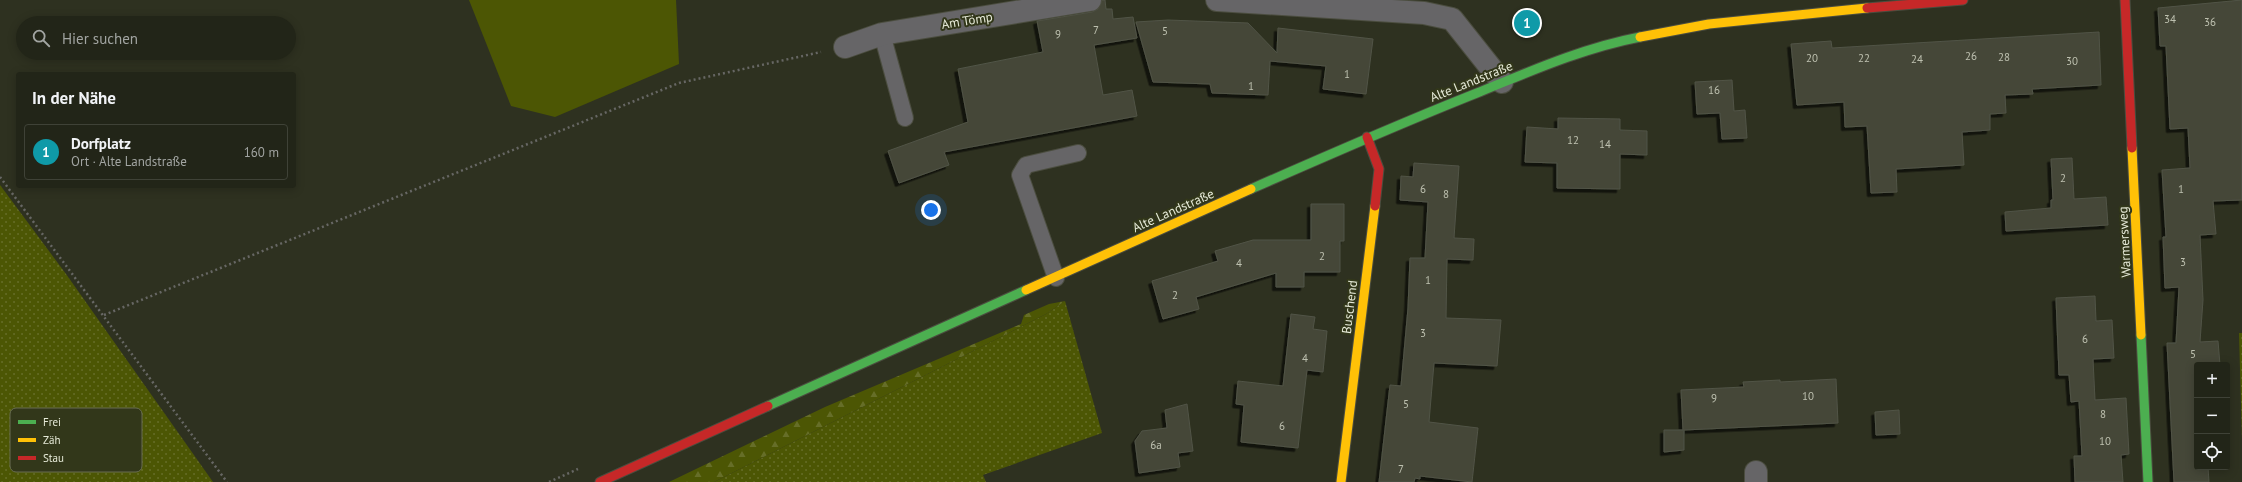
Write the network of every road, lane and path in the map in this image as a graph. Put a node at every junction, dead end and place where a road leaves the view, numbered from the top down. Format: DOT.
graph roads {
  1 [pos="1090,0"];
  2 [pos="1217,0"];
  3 [pos="1963,0"];
  4 [pos="2125,0"];
  5 [pos="1926,2"];
  6 [pos="882,34"];
  7 [pos="845,47"];
  8 [pos="1502,82"];
  9 [pos="905,118"];
  10 [pos="1367,137"];
  11 [pos="1078,153"];
  12 [pos="0,177"];
  13 [pos="1056,278"];
  14 [pos="104,315"];
  15 [pos="227,482"];
  16 [pos="600,482"];
  17 [pos="1341,482"];
  18 [pos="2148,482"];
  1 -- 6 [label="street, Am Tömp"];
  2 -- 8 [label="street"];
  3 -- 5 [label="main road, Alte Landstraße"];
  4 -- 18 [label="main road, Warmersweg"];
  5 -- 8 [label="main road, Alte Landstraße"];
  6 -- 7 [label="street, Am Tömp"];
  6 -- 9 [label="lane"];
  7 -- 14 [label="path"];
  8 -- 10 [label="main road, Alte Landstraße"];
  10 -- 13 [label="main road, Alte Landstraße"];
  10 -- 17 [label="main road, Buschend"];
  11 -- 13 [label="lane"];
  12 -- 14 [label="path"];
  13 -- 16 [label="main road, Alte Landstraße"];
  14 -- 15 [label="path"];
}
